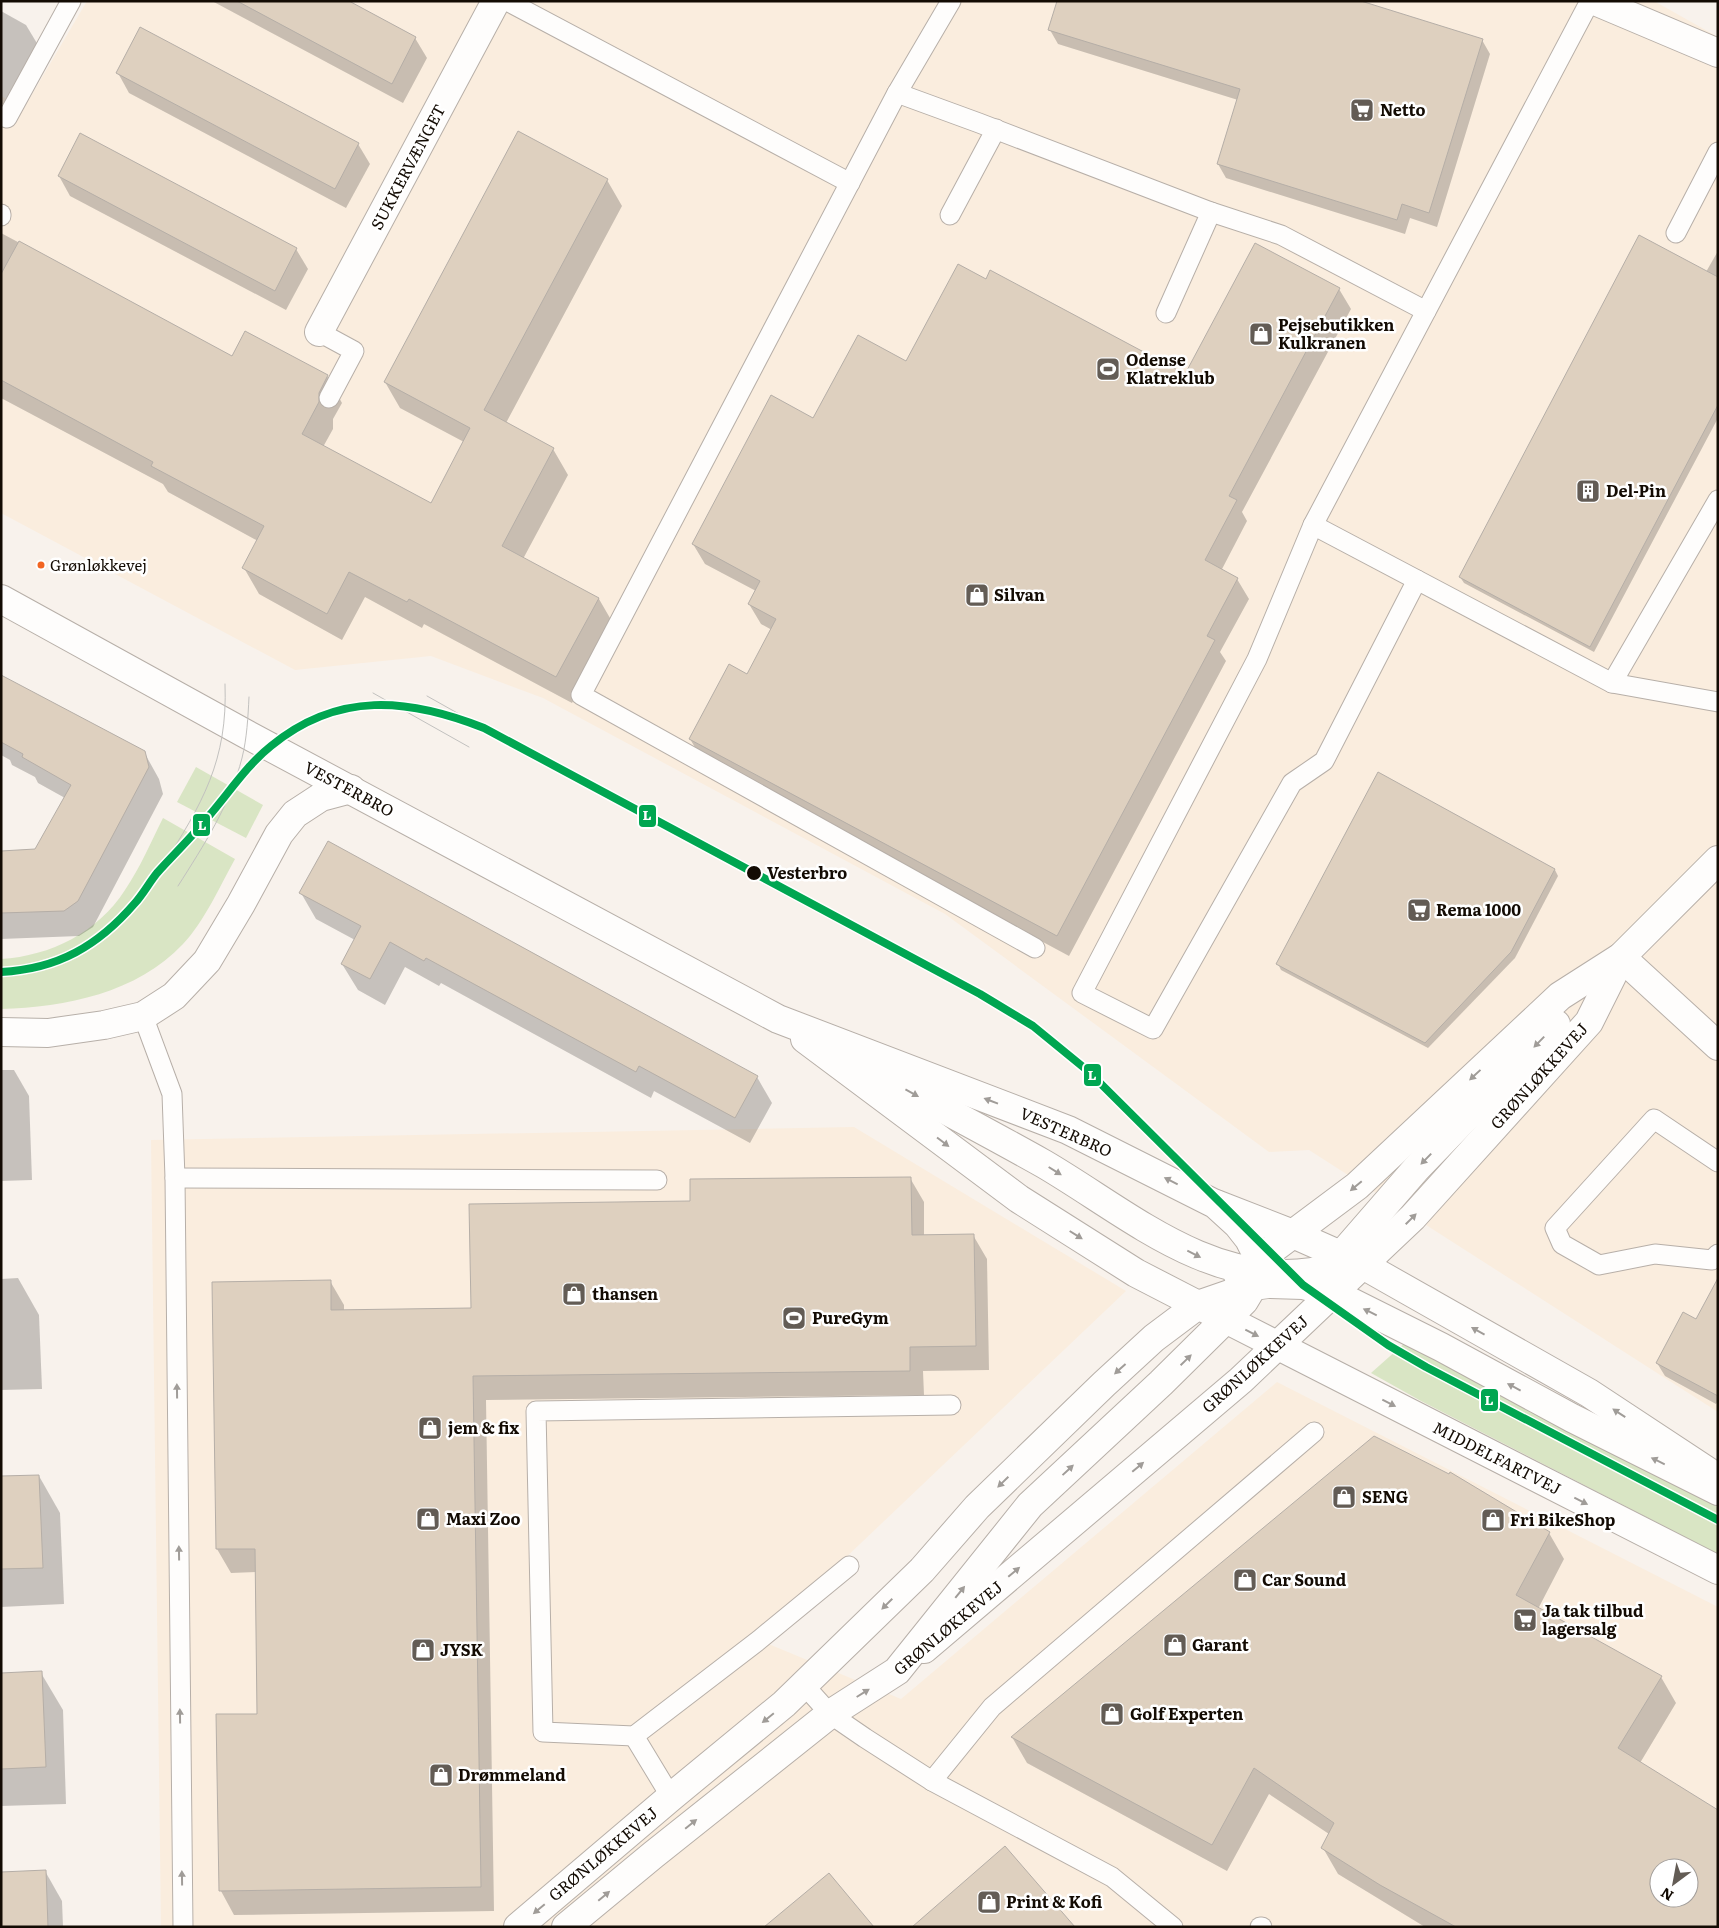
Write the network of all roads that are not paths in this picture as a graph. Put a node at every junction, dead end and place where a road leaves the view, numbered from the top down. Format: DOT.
graph roads {
  1 [pos="71,1"];
  2 [pos="496,1"];
  3 [pos="507,1"];
  4 [pos="951,1"];
  5 [pos="1590,1"];
  6 [pos="1595,1"];
  7 [pos="1718,53"];
  8 [pos="897,93"];
  9 [pos="1,116"];
  10 [pos="996,129"];
  11 [pos="1718,152"];
  12 [pos="850,182"];
  13 [pos="1211,212"];
  14 [pos="950,215"];
  15 [pos="1676,233"];
  16 [pos="1426,310"];
  17 [pos="1166,313"];
  18 [pos="319,332"];
  19 [pos="329,398"];
  20 [pos="1718,500"];
  21 [pos="1313,525"];
  22 [pos="1417,580"];
  23 [pos="1,599"];
  24 [pos="1612,683"];
  25 [pos="1718,702"];
  26 [pos="351,790"];
  27 [pos="1718,860"];
  28 [pos="1035,948"];
  29 [pos="1621,957"];
  30 [pos="143,1016"];
  31 [pos="778,1019"];
  32 [pos="1,1032"];
  33 [pos="1718,1046"];
  34 [pos="1718,1162"];
  35 [pos="175,1178"];
  36 [pos="657,1180"];
  37 [pos="1214,1204"];
  38 [pos="1293,1234"];
  39 [pos="1718,1254"];
  40 [pos="1344,1269"];
  41 [pos="1253,1272"];
  42 [pos="1198,1305"];
  43 [pos="1308,1317"];
  44 [pos="1226,1320"];
  45 [pos="1277,1346"];
  46 [pos="1346,1381"];
  47 [pos="952,1405"];
  48 [pos="1314,1432"];
  49 [pos="1718,1478"];
  50 [pos="1718,1491"];
  51 [pos="850,1566"];
  52 [pos="1718,1570"];
  53 [pos="897,1671"];
  54 [pos="804,1685"];
  55 [pos="830,1714"];
  56 [pos="634,1736"];
  57 [pos="932,1781"];
  58 [pos="671,1797"];
  59 [pos="183,1927"];
  60 [pos="518,1927"];
  61 [pos="566,1927"];
  62 [pos="1173,1927"];
  1 -- 9 [label="lane"];
  2 -- 18 [label="main road, SUKKERVÆNGET"];
  3 -- 12 [label="lane"];
  4 -- 8 [label="lane"];
  5 -- 16 [label="lane"];
  6 -- 7 [label="main road"];
  8 -- 10 [label="lane"];
  8 -- 12 [label="lane"];
  10 -- 13 [label="lane"];
  10 -- 14 [label="lane"];
  11 -- 15 [label="lane"];
  12 -- 28 [label="lane"];
  13 -- 16 [label="lane"];
  13 -- 17 [label="lane"];
  16 -- 21 [label="lane"];
  18 -- 19 [label="lane"];
  20 -- 24 [label="lane"];
  21 -- 22 [label="lane"];
  21 -- 22 [label="lane"];
  22 -- 24 [label="lane"];
  23 -- 26 [label="main road, VESTERBRO"];
  24 -- 25 [label="lane"];
  26 -- 30 [label="main road"];
  26 -- 31 [label="main road, VESTERBRO"];
  27 -- 29 [label="main road, GRØNLØKKEVEJ"];
  29 -- 33 [label="main road"];
  29 -- 38 [label="main road, GRØNLØKKEVEJ, one-way"];
  29 -- 40 [label="main road, GRØNLØKKEVEJ"];
  30 -- 32 [label="main road"];
  30 -- 35 [label="lane"];
  37 -- 31 [label="main road, VESTERBRO, one-way"];
  31 -- 41 [label="main road, one-way"];
  31 -- 42 [label="main road, VESTERBRO, one-way"];
  34 -- 39 [label="lane"];
  35 -- 36 [label="lane"];
  59 -- 35 [label="lane, one-way"];
  37 -- 38 [label="main road, VESTERBRO"];
  37 -- 41 [label="main road"];
  38 -- 40 [label="main road, VESTERBRO"];
  38 -- 41 [label="main road, GRØNLØKKEVEJ"];
  40 -- 41 [label="main road"];
  40 -- 43 [label="main road, GRØNLØKKEVEJ"];
  49 -- 40 [label="main road, one-way"];
  50 -- 40 [label="main road, one-way"];
  41 -- 42 [label="main road, GRØNLØKKEVEJ"];
  41 -- 44 [label="main road"];
  42 -- 44 [label="main road, VESTERBRO"];
  42 -- 54 [label="main road, GRØNLØKKEVEJ, one-way"];
  43 -- 45 [label="main road, GRØNLØKKEVEJ"];
  43 -- 46 [label="main road"];
  44 -- 45 [label="main road, MIDDELFARTVEJ, one-way"];
  53 -- 44 [label="main road, one-way"];
  45 -- 46 [label="main road, MIDDELFARTVEJ"];
  53 -- 45 [label="main road, GRØNLØKKEVEJ, one-way"];
  46 -- 52 [label="main road, MIDDELFARTVEJ, one-way"];
  47 -- 56 [label="lane"];
  48 -- 57 [label="lane"];
  51 -- 56 [label="lane"];
  55 -- 53 [label="main road, GRØNLØKKEVEJ, one-way"];
  54 -- 55 [label="lane"];
  54 -- 58 [label="main road, GRØNLØKKEVEJ, one-way"];
  55 -- 57 [label="lane"];
  61 -- 55 [label="main road, GRØNLØKKEVEJ, one-way"];
  56 -- 58 [label="lane"];
  57 -- 62 [label="lane"];
  58 -- 60 [label="main road, GRØNLØKKEVEJ, one-way"];
}
